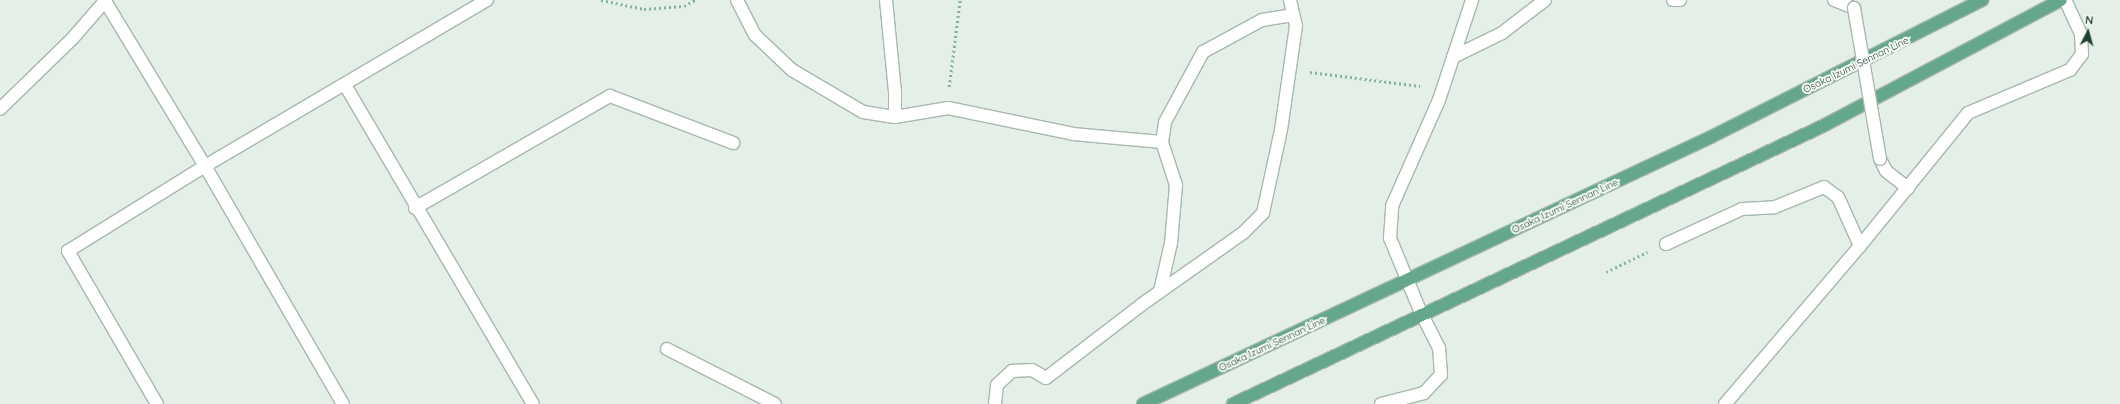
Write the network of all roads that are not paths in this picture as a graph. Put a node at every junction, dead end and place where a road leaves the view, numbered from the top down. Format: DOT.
graph roads {
  1 [pos="487,0"];
  2 [pos="737,0"];
  3 [pos="886,0"];
  4 [pos="1290,0"];
  5 [pos="1472,0"];
  6 [pos="1545,0"];
  7 [pos="1673,0"];
  8 [pos="1680,0"];
  9 [pos="1834,0"];
  10 [pos="1982,0"];
  11 [pos="2062,0"];
  12 [pos="2065,0"];
  13 [pos="105,1"];
  14 [pos="1293,15"];
  15 [pos="1453,57"];
  16 [pos="345,85"];
  17 [pos="0,109"];
  18 [pos="895,117"];
  19 [pos="733,142"];
  20 [pos="1162,142"];
  21 [pos="205,166"];
  22 [pos="1908,188"];
  23 [pos="415,208"];
  24 [pos="1666,244"];
  25 [pos="1860,246"];
  26 [pos="1407,281"];
  27 [pos="1160,292"];
  28 [pos="1421,313"];
  29 [pos="667,349"];
  30 [pos="157,404"];
  31 [pos="343,404"];
  32 [pos="533,404"];
  33 [pos="774,404"];
  34 [pos="995,404"];
  35 [pos="1143,404"];
  36 [pos="1233,404"];
  37 [pos="1381,404"];
  38 [pos="1725,404"];
  1 -- 16 [label="street"];
  2 -- 18 [label="street"];
  3 -- 18 [label="street"];
  4 -- 14 [label="street"];
  5 -- 15 [label="street"];
  6 -- 15 [label="street"];
  7 -- 8 [label="street"];
  9 -- 22 [label="street, bridge"];
  10 -- 26 [label="main road, Osaka Izumi Sennan Line"];
  11 -- 28 [label="main road"];
  12 -- 22 [label="street"];
  13 -- 17 [label="street"];
  13 -- 21 [label="street"];
  14 -- 20 [label="street"];
  14 -- 27 [label="street"];
  15 -- 26 [label="street"];
  16 -- 21 [label="street"];
  16 -- 23 [label="street"];
  18 -- 20 [label="street"];
  19 -- 23 [label="street"];
  20 -- 27 [label="street"];
  21 -- 30 [label="street"];
  21 -- 31 [label="street"];
  22 -- 25 [label="street"];
  23 -- 32 [label="street"];
  24 -- 25 [label="street"];
  25 -- 38 [label="street"];
  26 -- 28 [label="street"];
  26 -- 35 [label="main road, Osaka Izumi Sennan Line"];
  27 -- 34 [label="street"];
  28 -- 36 [label="main road"];
  28 -- 37 [label="street"];
  29 -- 33 [label="street"];
}
